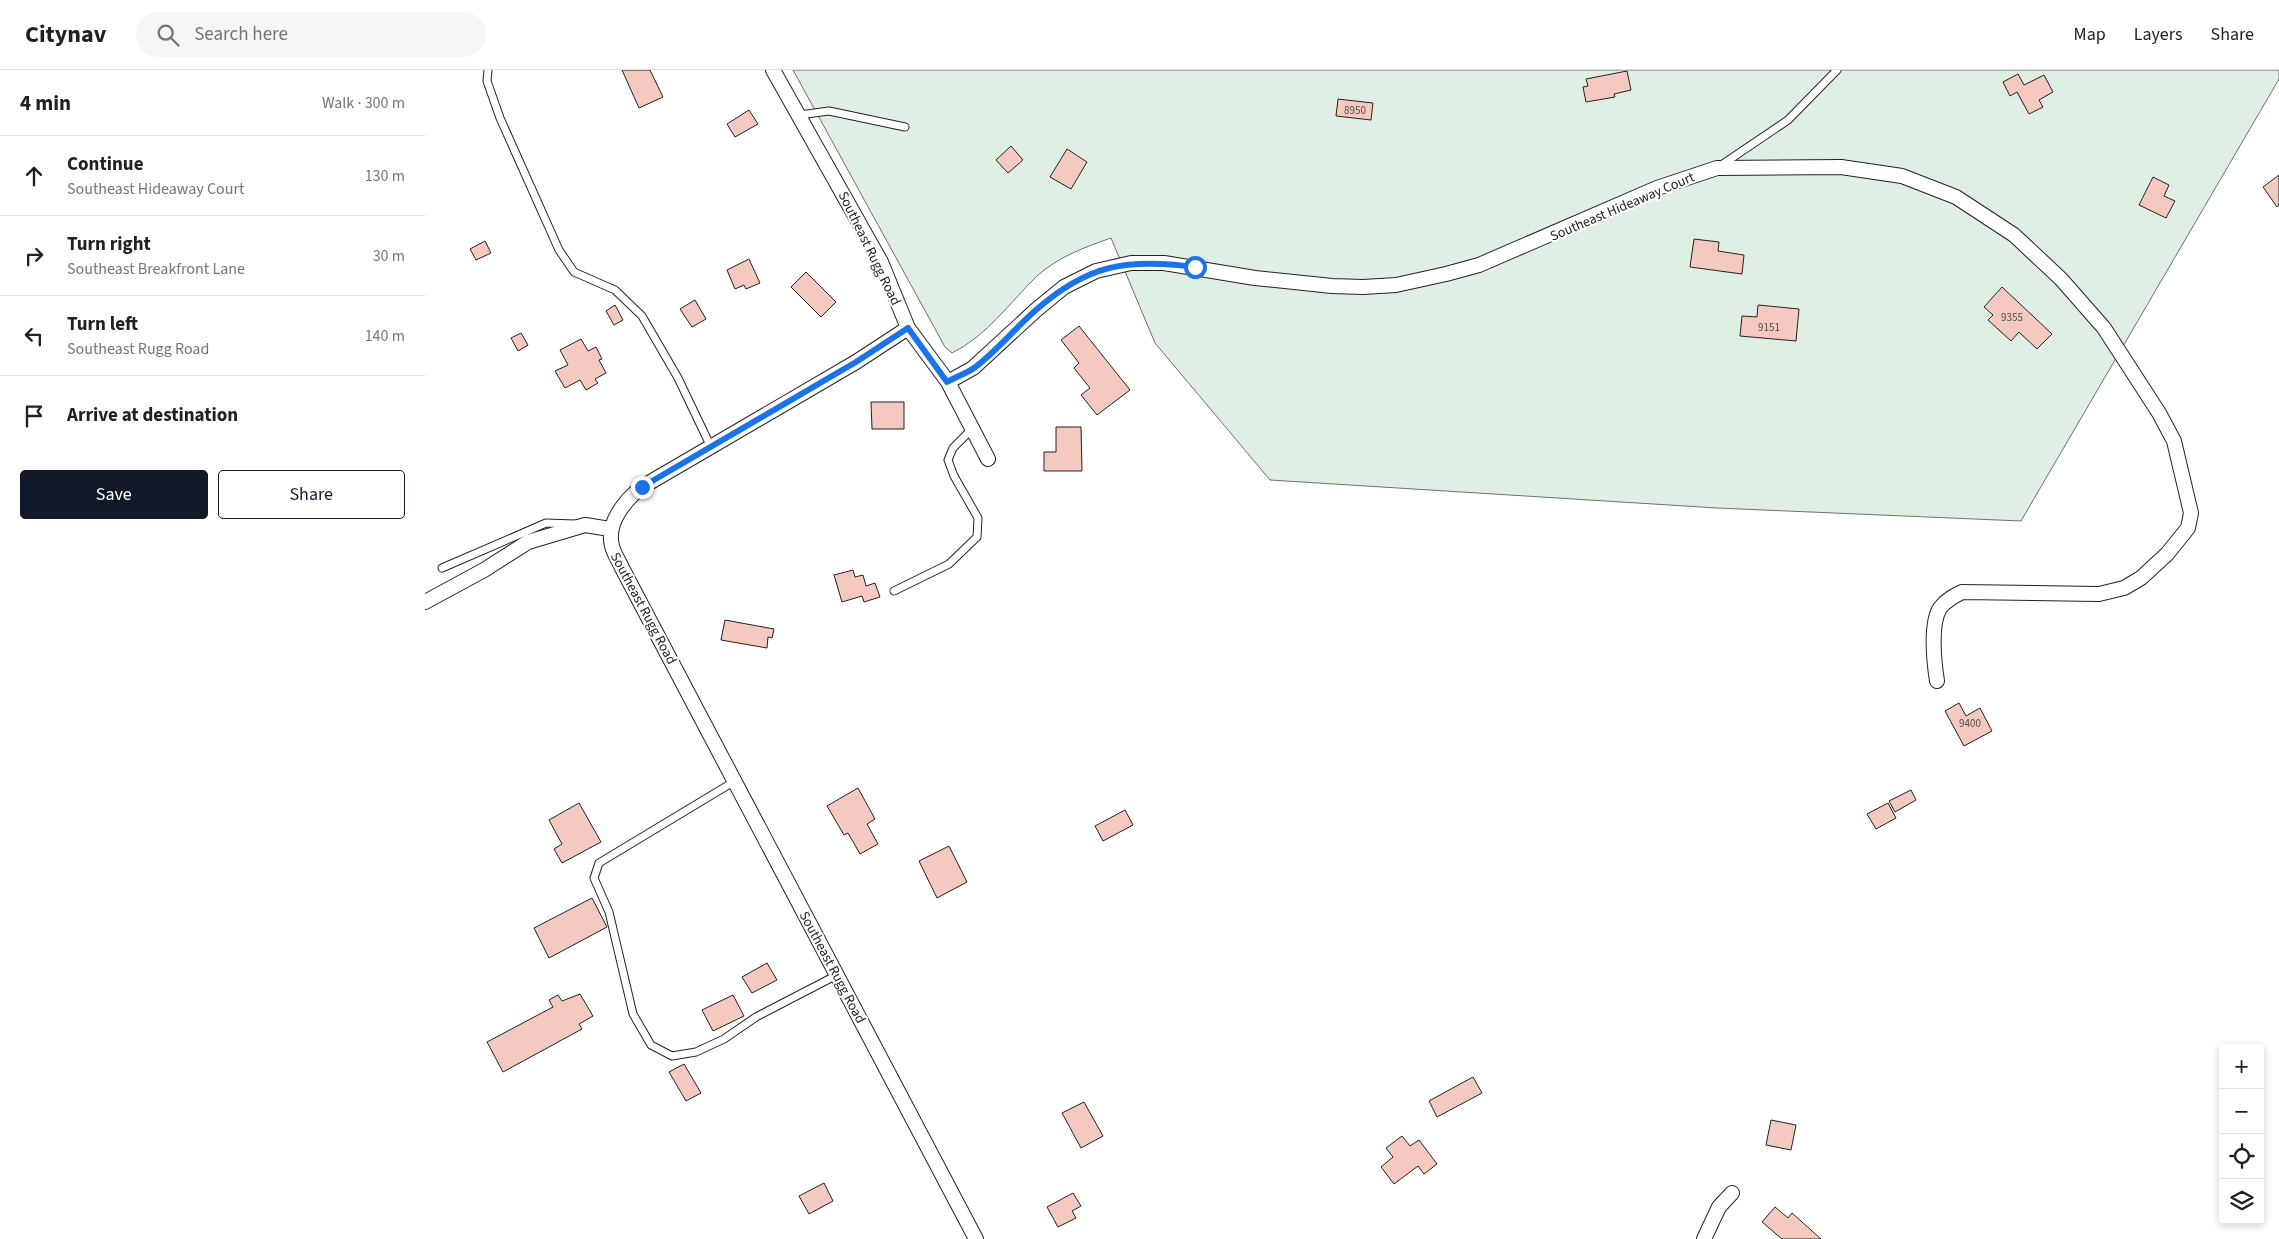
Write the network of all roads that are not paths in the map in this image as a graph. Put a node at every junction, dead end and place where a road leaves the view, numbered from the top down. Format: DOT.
graph roads {
  1 [pos="488,70"];
  2 [pos="773,70"];
  3 [pos="1837,70"];
  4 [pos="799,115"];
  5 [pos="905,127"];
  6 [pos="1717,168"];
  7 [pos="908,328"];
  8 [pos="947,382"];
  9 [pos="972,429"];
  10 [pos="711,447"];
  11 [pos="988,459"];
  12 [pos="585,524"];
  13 [pos="611,529"];
  14 [pos="442,568"];
  15 [pos="894,591"];
  16 [pos="425,602"];
  17 [pos="1937,681"];
  18 [pos="735,781"];
  19 [pos="837,975"];
  20 [pos="1732,1193"];
  21 [pos="976,1239"];
  22 [pos="1704,1239"];
  1 -- 10 [label="lane"];
  2 -- 4 [label="street, Southeast Rugg Road"];
  3 -- 6 [label="lane"];
  4 -- 5 [label="lane"];
  4 -- 7 [label="street, Southeast Rugg Road"];
  6 -- 8 [label="street, Southeast Hideaway Court"];
  6 -- 17 [label="street, Southeast Hideaway Court"];
  7 -- 8 [label="street, Southeast Rugg Road"];
  7 -- 10 [label="street"];
  8 -- 9 [label="street, Southeast Rugg Road"];
  9 -- 11 [label="street, Southeast Rugg Road"];
  9 -- 15 [label="lane"];
  10 -- 13 [label="street"];
  12 -- 13 [label="street"];
  12 -- 14 [label="lane"];
  12 -- 16 [label="street"];
  13 -- 18 [label="street, Southeast Rugg Road"];
  18 -- 19 [label="street, Southeast Rugg Road"];
  18 -- 19 [label="lane"];
  19 -- 21 [label="street, Southeast Rugg Road"];
  20 -- 22 [label="street"];
}
